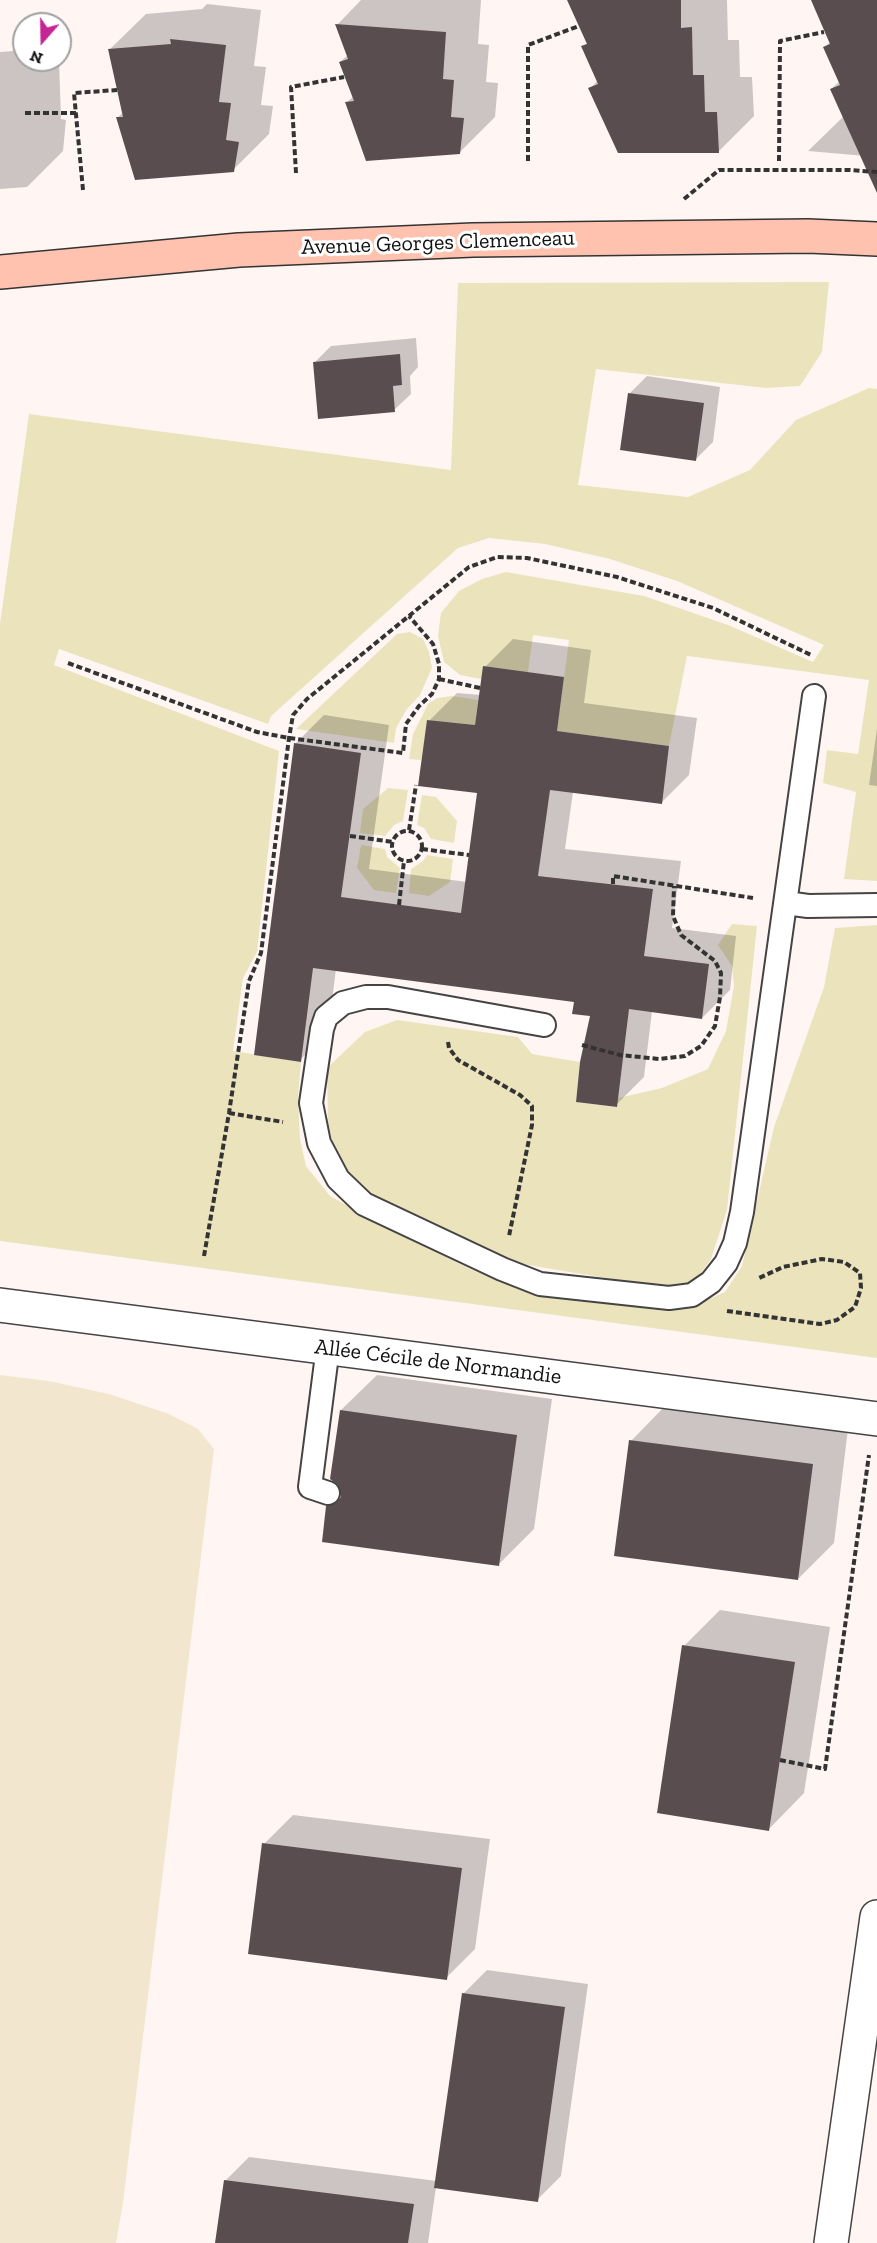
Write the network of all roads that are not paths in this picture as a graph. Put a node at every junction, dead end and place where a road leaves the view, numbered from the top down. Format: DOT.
graph roads {
  1 [pos="877,238"];
  2 [pos="0,272"];
  3 [pos="814,696"];
  4 [pos="786,903"];
  5 [pos="877,904"];
  6 [pos="544,1025"];
  7 [pos="0,1305"];
  8 [pos="328,1347"];
  9 [pos="876,1419"];
  10 [pos="328,1493"];
  11 [pos="877,1917"];
  12 [pos="831,2243"];
  1 -- 2 [label="main road, Avenue Georges Clemenceau"];
  3 -- 4 [label="lane"];
  4 -- 5 [label="lane"];
  4 -- 6 [label="lane"];
  7 -- 8 [label="street, Allée Cécile de Normandie"];
  8 -- 9 [label="street, Allée Cécile de Normandie"];
  8 -- 10 [label="lane"];
  11 -- 12 [label="street"];
}
